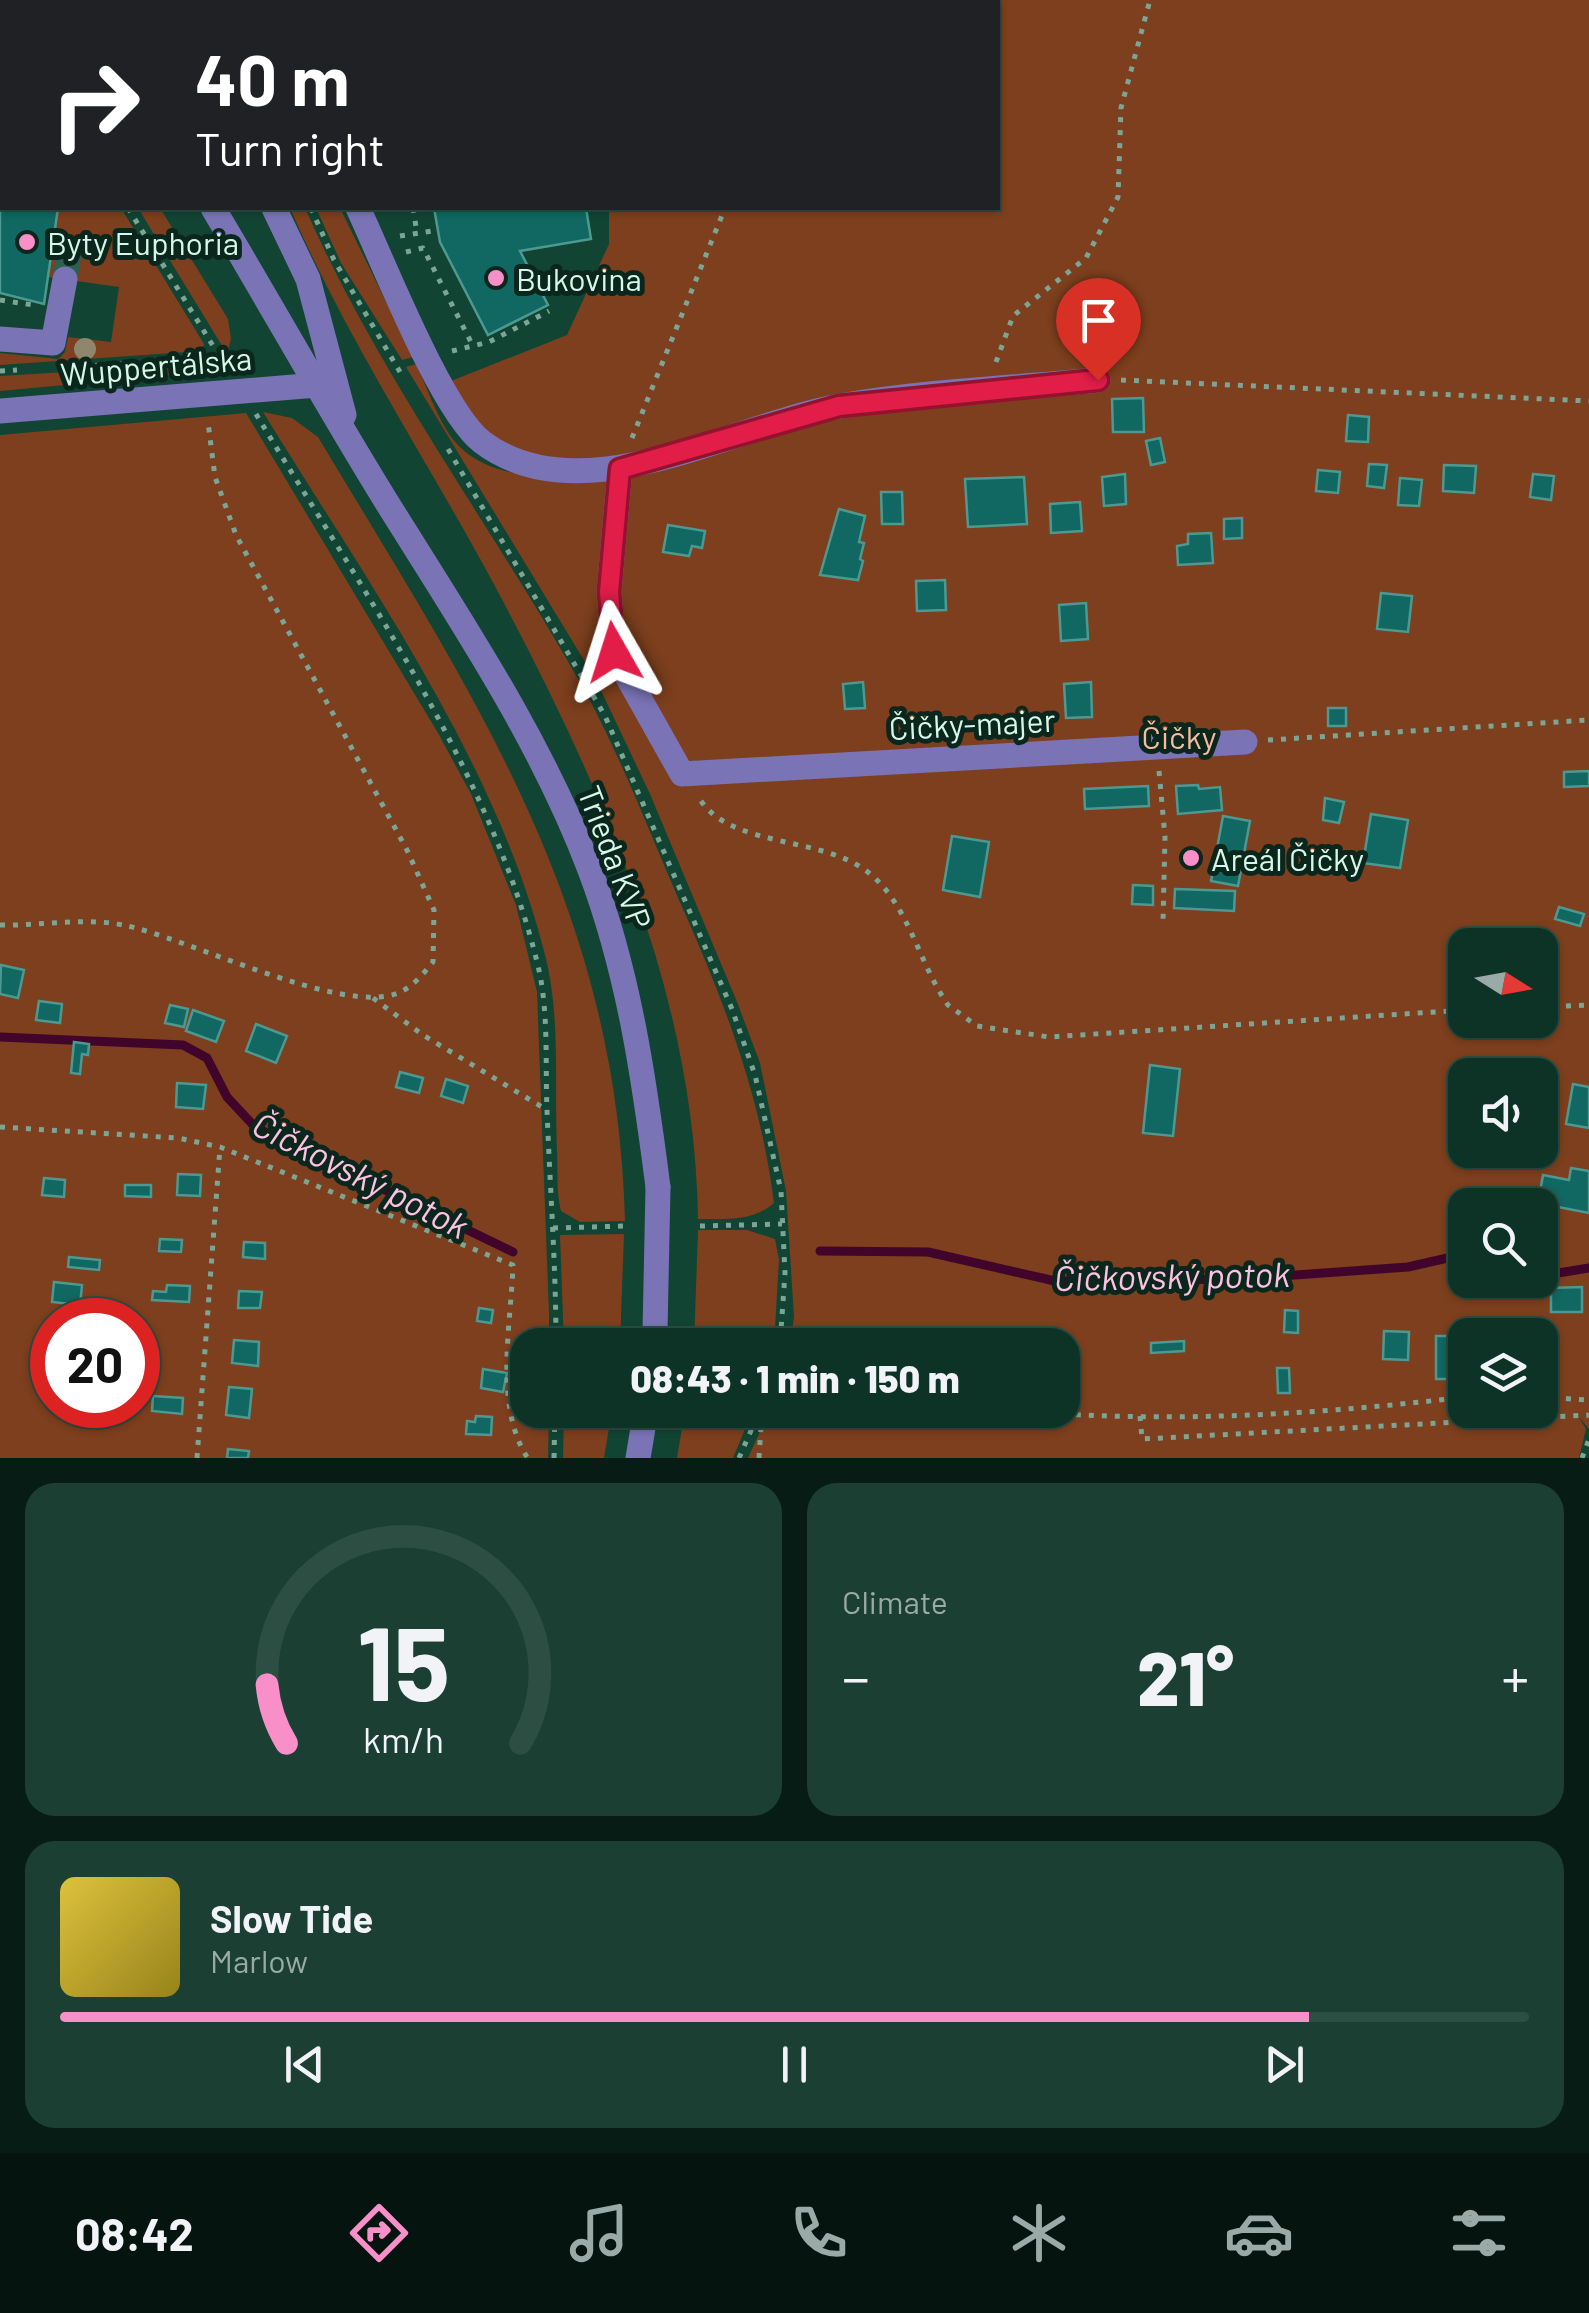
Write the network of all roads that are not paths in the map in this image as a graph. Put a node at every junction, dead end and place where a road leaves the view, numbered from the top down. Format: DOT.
graph roads {
  1 [pos="215,210"];
  2 [pos="275,210"];
  3 [pos="359,210"];
  4 [pos="65,279"];
  5 [pos="0,339"];
  6 [pos="1098,380"];
  7 [pos="317,385"];
  8 [pos="0,411"];
  9 [pos="351,444"];
  10 [pos="620,469"];
  11 [pos="1244,742"];
  12 [pos="654,1328"];
  13 [pos="643,1428"];
  14 [pos="638,1458"];
  1 -- 7 [label="street, Trieda KVP"];
  2 -- 9 [label="street, Trieda KVP"];
  3 -- 10 [label="street"];
  4 -- 5 [label="street"];
  6 -- 10 [label="street"];
  7 -- 8 [label="street, Wuppertálska"];
  7 -- 9 [label="street, Trieda KVP"];
  9 -- 12 [label="street, Trieda KVP, bridge"];
  10 -- 11 [label="street, Čičky-majer"];
  13 -- 14 [label="street"];
}
